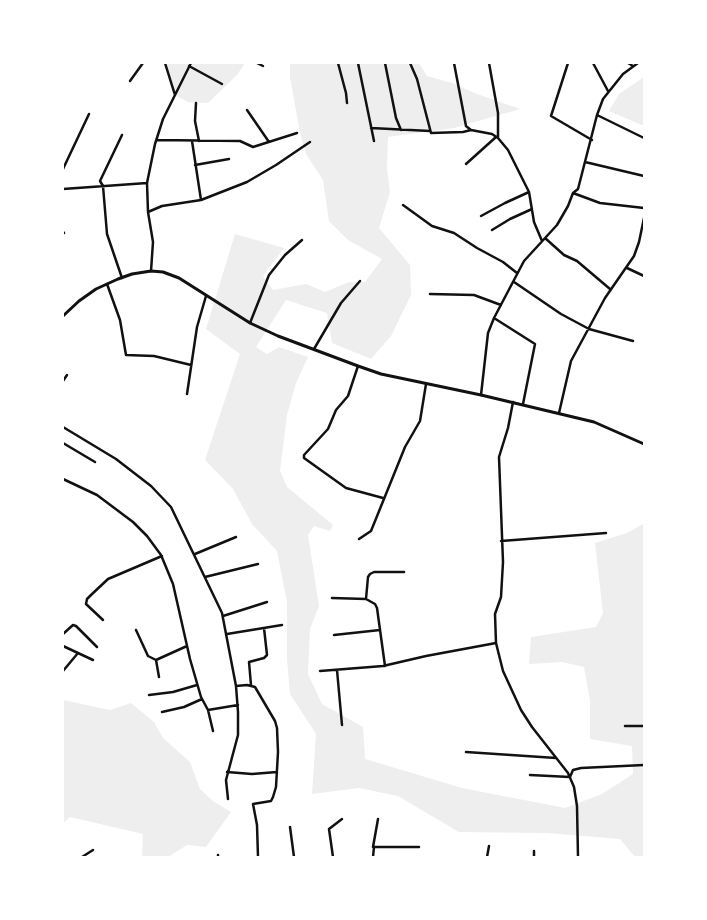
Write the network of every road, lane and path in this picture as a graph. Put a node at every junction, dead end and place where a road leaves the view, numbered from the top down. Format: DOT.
graph roads {
  1 [pos="143,63"];
  2 [pos="165,63"];
  3 [pos="191,63"];
  4 [pos="257,63"];
  5 [pos="338,63"];
  6 [pos="358,63"];
  7 [pos="385,63"];
  8 [pos="410,63"];
  9 [pos="454,63"];
  10 [pos="488,63"];
  11 [pos="568,63"];
  12 [pos="593,63"];
  13 [pos="628,63"];
  14 [pos="638,63"];
  15 [pos="189,66"];
  16 [pos="262,66"];
  17 [pos="633,66"];
  18 [pos="130,81"];
  19 [pos="222,84"];
  20 [pos="608,91"];
  21 [pos="175,96"];
  22 [pos="196,103"];
  23 [pos="347,103"];
  24 [pos="248,110"];
  25 [pos="89,114"];
  26 [pos="597,115"];
  27 [pos="371,128"];
  28 [pos="401,130"];
  29 [pos="471,130"];
  30 [pos="430,131"];
  31 [pos="296,133"];
  32 [pos="122,135"];
  33 [pos="497,137"];
  34 [pos="644,138"];
  35 [pos="157,140"];
  36 [pos="592,140"];
  37 [pos="192,141"];
  38 [pos="199,141"];
  39 [pos="374,141"];
  40 [pos="269,142"];
  41 [pos="310,142"];
  42 [pos="229,158"];
  43 [pos="585,162"];
  44 [pos="466,164"];
  45 [pos="195,165"];
  46 [pos="63,169"];
  47 [pos="644,176"];
  48 [pos="147,183"];
  49 [pos="103,186"];
  50 [pos="63,189"];
  51 [pos="529,192"];
  52 [pos="573,193"];
  53 [pos="201,200"];
  54 [pos="403,205"];
  55 [pos="644,208"];
  56 [pos="532,209"];
  57 [pos="148,212"];
  58 [pos="480,216"];
  59 [pos="644,218"];
  60 [pos="492,230"];
  61 [pos="545,238"];
  62 [pos="302,240"];
  63 [pos="542,241"];
  64 [pos="627,268"];
  65 [pos="151,271"];
  66 [pos="517,273"];
  67 [pos="644,276"];
  68 [pos="122,278"];
  69 [pos="360,281"];
  70 [pos="514,282"];
  71 [pos="107,284"];
  72 [pos="610,289"];
  73 [pos="430,294"];
  74 [pos="206,296"];
  75 [pos="501,305"];
  76 [pos="63,316"];
  77 [pos="494,318"];
  78 [pos="250,323"];
  79 [pos="589,329"];
  80 [pos="633,341"];
  81 [pos="314,348"];
  82 [pos="191,365"];
  83 [pos="358,366"];
  84 [pos="67,375"];
  85 [pos="63,381"];
  86 [pos="426,384"];
  87 [pos="187,394"];
  88 [pos="481,395"];
  89 [pos="513,402"];
  90 [pos="523,404"];
  91 [pos="559,413"];
  92 [pos="63,427"];
  93 [pos="63,443"];
  94 [pos="644,444"];
  95 [pos="95,462"];
  96 [pos="63,479"];
  97 [pos="383,498"];
  98 [pos="606,533"];
  99 [pos="236,537"];
  100 [pos="359,539"];
  101 [pos="501,541"];
  102 [pos="195,554"];
  103 [pos="162,556"];
  104 [pos="258,564"];
  105 [pos="404,572"];
  106 [pos="205,577"];
  107 [pos="332,598"];
  108 [pos="366,599"];
  109 [pos="267,602"];
  110 [pos="223,616"];
  111 [pos="103,620"];
  112 [pos="282,626"];
  113 [pos="264,628"];
  114 [pos="136,630"];
  115 [pos="380,630"];
  116 [pos="63,634"];
  117 [pos="226,634"];
  118 [pos="334,634"];
  119 [pos="496,643"];
  120 [pos="63,646"];
  121 [pos="187,646"];
  122 [pos="97,647"];
  123 [pos="78,653"];
  124 [pos="93,660"];
  125 [pos="156,660"];
  126 [pos="386,666"];
  127 [pos="337,670"];
  128 [pos="63,671"];
  129 [pos="320,671"];
  130 [pos="159,677"];
  131 [pos="198,684"];
  132 [pos="251,685"];
  133 [pos="236,686"];
  134 [pos="150,695"];
  135 [pos="202,699"];
  136 [pos="238,705"];
  137 [pos="208,710"];
  138 [pos="162,712"];
  139 [pos="342,725"];
  140 [pos="625,726"];
  141 [pos="644,726"];
  142 [pos="213,731"];
  143 [pos="466,752"];
  144 [pos="556,758"];
  145 [pos="644,765"];
  146 [pos="227,772"];
  147 [pos="277,772"];
  148 [pos="530,774"];
  149 [pos="570,777"];
  150 [pos="228,799"];
  151 [pos="378,818"];
  152 [pos="342,819"];
  153 [pos="290,827"];
  154 [pos="489,846"];
  155 [pos="419,847"];
  156 [pos="373,848"];
  157 [pos="94,850"];
  158 [pos="534,851"];
  159 [pos="82,857"];
  160 [pos="258,857"];
  161 [pos="294,857"];
  162 [pos="332,857"];
  163 [pos="373,857"];
  164 [pos="487,857"];
  165 [pos="534,857"];
  166 [pos="578,857"];
  1 -- 18 [label="street"];
  2 -- 21 [label="street"];
  3 -- 15 [label="street"];
  4 -- 16 [label="street"];
  5 -- 23 [label="street"];
  6 -- 27 [label="street"];
  7 -- 28 [label="street"];
  8 -- 30 [label="street"];
  9 -- 29 [label="street"];
  10 -- 33 [label="street"];
  11 -- 36 [label="street"];
  12 -- 20 [label="street"];
  13 -- 17 [label="street"];
  14 -- 17 [label="street"];
  15 -- 19 [label="street"];
  15 -- 21 [label="street"];
  17 -- 20 [label="street"];
  20 -- 26 [label="street"];
  21 -- 35 [label="street"];
  22 -- 38 [label="street"];
  24 -- 40 [label="street"];
  25 -- 46 [label="street"];
  26 -- 34 [label="street"];
  26 -- 36 [label="street"];
  27 -- 28 [label="street"];
  27 -- 39 [label="street"];
  28 -- 30 [label="street"];
  29 -- 30 [label="street"];
  29 -- 33 [label="street"];
  31 -- 40 [label="street"];
  32 -- 49 [label="street"];
  33 -- 44 [label="street"];
  33 -- 51 [label="street"];
  35 -- 37 [label="street"];
  35 -- 48 [label="street"];
  36 -- 43 [label="street"];
  37 -- 38 [label="street"];
  37 -- 45 [label="street"];
  38 -- 40 [label="street"];
  41 -- 53 [label="street"];
  42 -- 45 [label="street"];
  43 -- 47 [label="street"];
  43 -- 52 [label="street"];
  45 -- 53 [label="street"];
  48 -- 49 [label="street"];
  48 -- 57 [label="street"];
  49 -- 50 [label="street"];
  49 -- 68 [label="street"];
  51 -- 56 [label="street"];
  51 -- 58 [label="street"];
  52 -- 55 [label="street"];
  52 -- 61 [label="street"];
  53 -- 57 [label="street"];
  54 -- 66 [label="street"];
  56 -- 60 [label="street"];
  56 -- 63 [label="street"];
  57 -- 65 [label="street"];
  59 -- 64 [label="street"];
  61 -- 63 [label="street"];
  61 -- 72 [label="street"];
  62 -- 78 [label="street"];
  63 -- 66 [label="street"];
  64 -- 67 [label="street"];
  64 -- 72 [label="street"];
  65 -- 68 [label="street"];
  65 -- 74 [label="street"];
  66 -- 70 [label="street"];
  68 -- 71 [label="street"];
  69 -- 81 [label="street"];
  70 -- 75 [label="street"];
  70 -- 79 [label="street"];
  71 -- 76 [label="street"];
  71 -- 82 [label="street"];
  72 -- 79 [label="street"];
  73 -- 75 [label="street"];
  74 -- 78 [label="street"];
  74 -- 82 [label="street"];
  75 -- 77 [label="street"];
  77 -- 88 [label="street"];
  77 -- 90 [label="street"];
  78 -- 81 [label="street"];
  79 -- 80 [label="street"];
  79 -- 91 [label="street"];
  81 -- 83 [label="street"];
  82 -- 87 [label="street"];
  83 -- 86 [label="street"];
  83 -- 97 [label="street"];
  84 -- 85 [label="street"];
  86 -- 88 [label="street"];
  86 -- 97 [label="street"];
  88 -- 89 [label="street"];
  89 -- 90 [label="street"];
  89 -- 101 [label="street"];
  90 -- 91 [label="street"];
  91 -- 94 [label="street"];
  92 -- 102 [label="street"];
  93 -- 95 [label="street"];
  96 -- 103 [label="street"];
  97 -- 100 [label="street"];
  98 -- 101 [label="street"];
  99 -- 102 [label="street"];
  101 -- 119 [label="street"];
  102 -- 106 [label="street"];
  103 -- 111 [label="street"];
  103 -- 121 [label="street"];
  104 -- 106 [label="street"];
  105 -- 108 [label="street"];
  106 -- 110 [label="street"];
  107 -- 108 [label="street"];
  108 -- 115 [label="street"];
  109 -- 110 [label="street"];
  110 -- 117 [label="street"];
  112 -- 113 [label="street"];
  113 -- 117 [label="street"];
  113 -- 132 [label="street"];
  114 -- 125 [label="street"];
  115 -- 118 [label="street"];
  115 -- 126 [label="street"];
  116 -- 122 [label="street"];
  117 -- 133 [label="street"];
  119 -- 126 [label="street"];
  119 -- 144 [label="street"];
  120 -- 123 [label="street"];
  121 -- 125 [label="street"];
  121 -- 131 [label="street"];
  123 -- 124 [label="street"];
  123 -- 128 [label="street"];
  125 -- 130 [label="street"];
  126 -- 127 [label="street"];
  127 -- 129 [label="street"];
  127 -- 139 [label="street"];
  131 -- 134 [label="street"];
  131 -- 135 [label="street"];
  132 -- 133 [label="street"];
  132 -- 147 [label="street"];
  133 -- 136 [label="street"];
  135 -- 137 [label="street"];
  135 -- 138 [label="street"];
  136 -- 137 [label="street"];
  136 -- 146 [label="street"];
  137 -- 142 [label="street"];
  140 -- 141 [label="street"];
  143 -- 144 [label="street"];
  144 -- 149 [label="street"];
  145 -- 149 [label="street"];
  146 -- 147 [label="street"];
  146 -- 150 [label="street"];
  147 -- 160 [label="street"];
  148 -- 149 [label="street"];
  149 -- 166 [label="street"];
  151 -- 156 [label="street"];
  152 -- 162 [label="street"];
  153 -- 161 [label="street"];
  154 -- 164 [label="street"];
  155 -- 156 [label="street"];
  156 -- 163 [label="street"];
  157 -- 159 [label="street"];
  158 -- 165 [label="street"];
}
